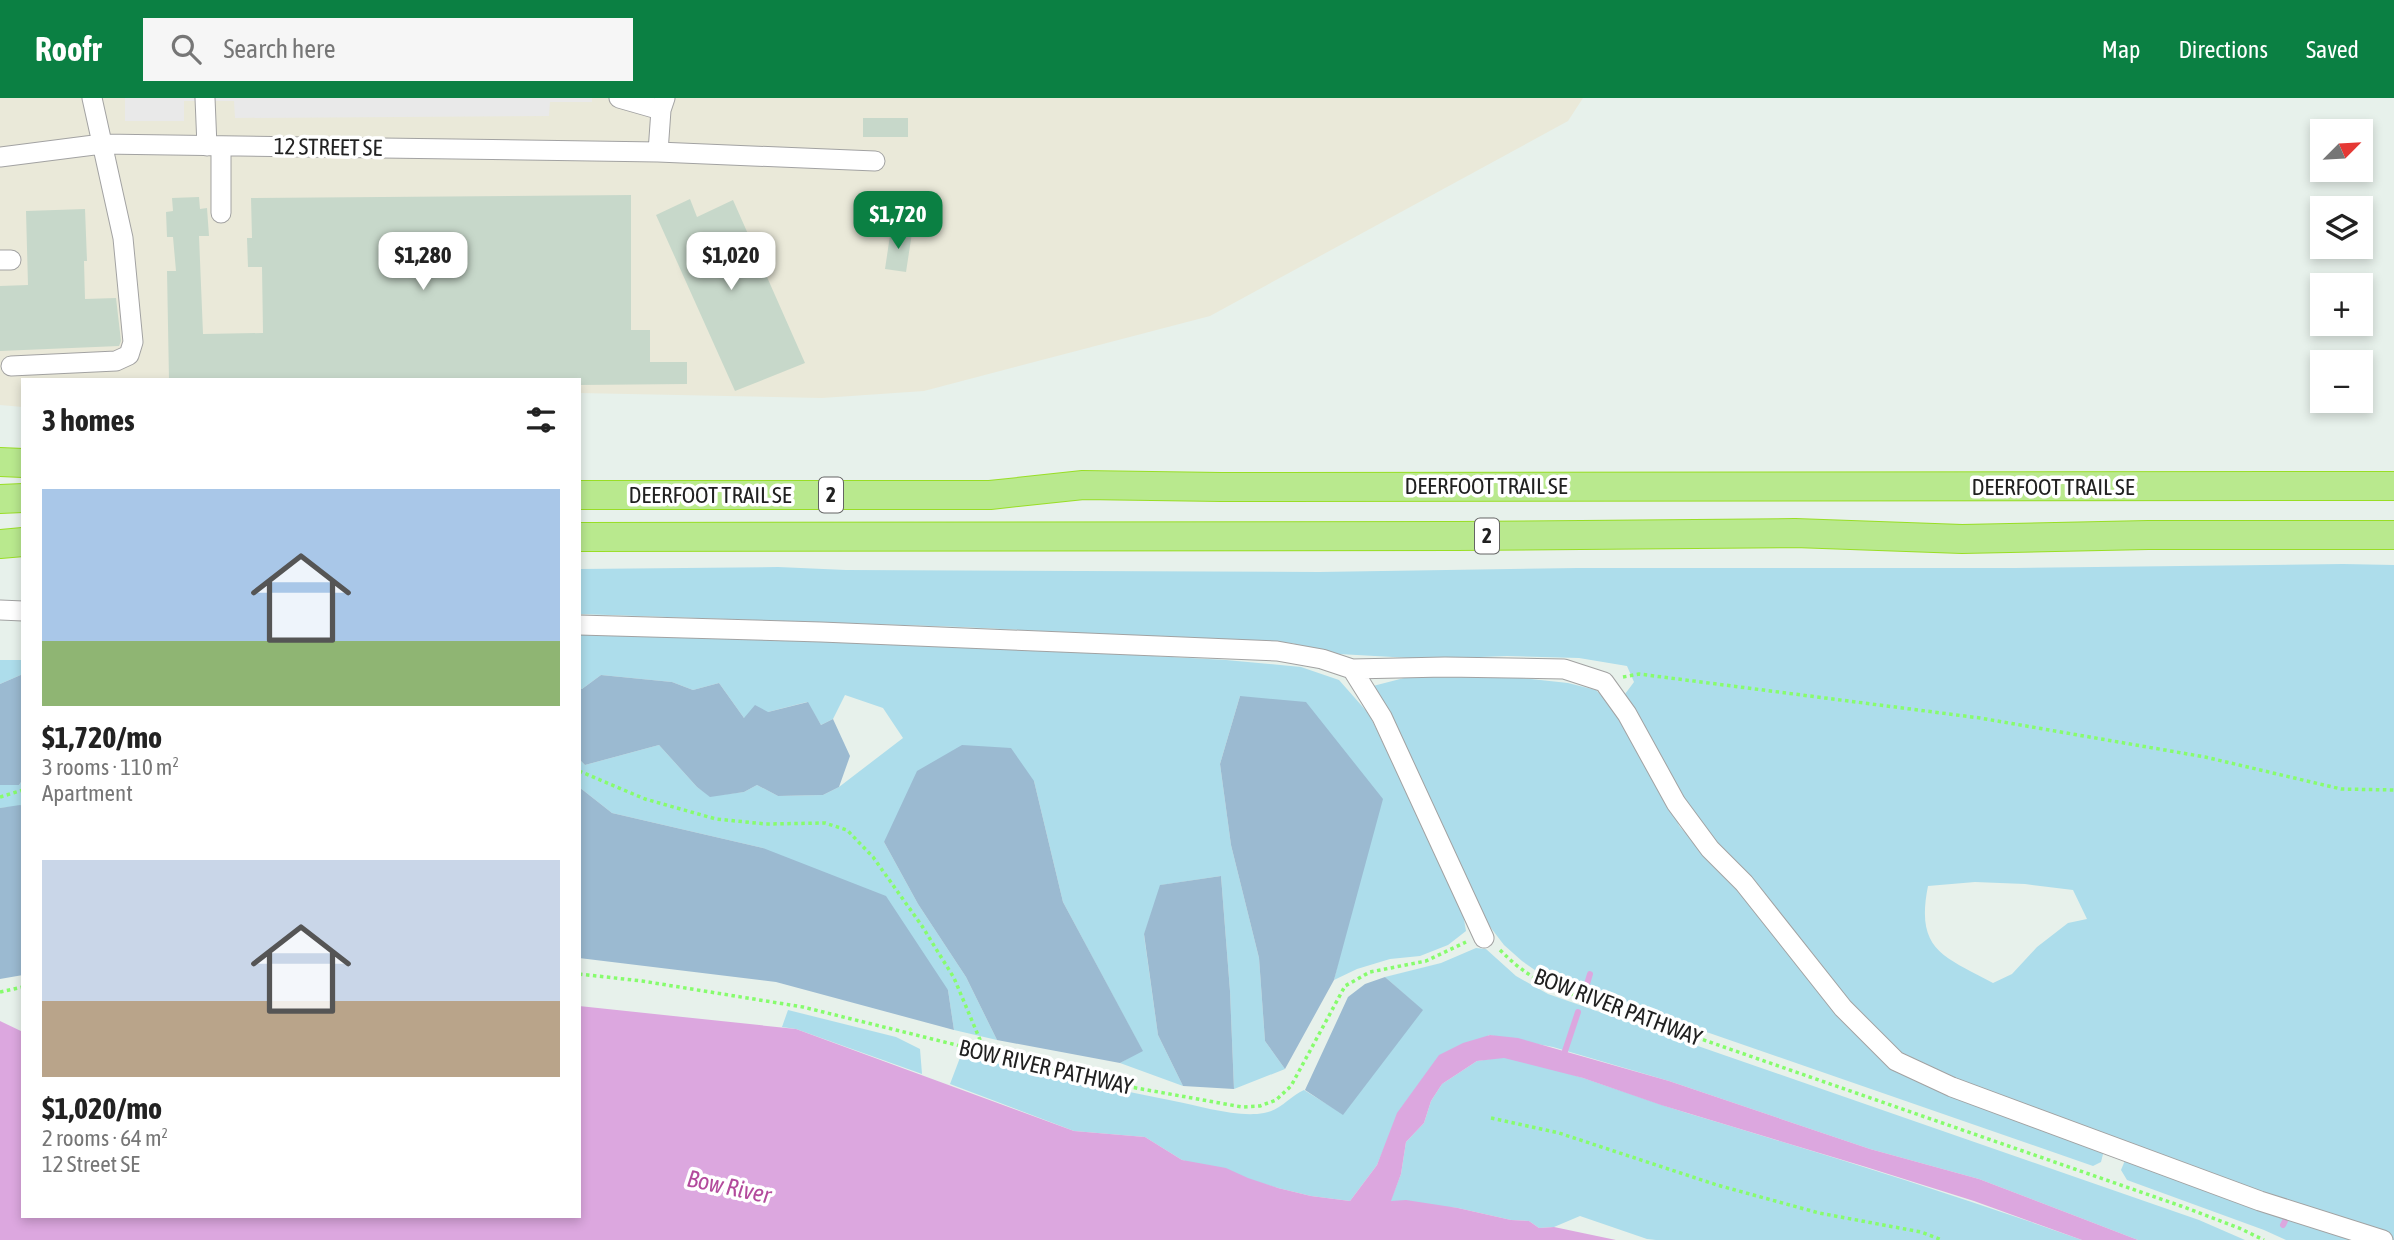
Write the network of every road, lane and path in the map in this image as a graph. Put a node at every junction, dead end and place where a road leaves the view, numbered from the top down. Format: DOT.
graph roads {
  1 [pos="92,98"];
  2 [pos="205,98"];
  3 [pos="619,98"];
  4 [pos="663,104"];
  5 [pos="102,144"];
  6 [pos="214,146"];
  7 [pos="658,152"];
  8 [pos="0,157"];
  9 [pos="875,161"];
  10 [pos="221,213"];
  11 [pos="11,366"];
  12 [pos="0,462"];
  13 [pos="21,463"];
  14 [pos="581,476"];
  15 [pos="1083,485"];
  16 [pos="2394,486"];
  17 [pos="581,495"];
  18 [pos="21,498"];
  19 [pos="0,499"];
  20 [pos="2394,535"];
  21 [pos="581,537"];
  22 [pos="21,541"];
  23 [pos="0,544"];
  24 [pos="0,610"];
  25 [pos="21,611"];
  26 [pos="581,625"];
  27 [pos="1352,669"];
  28 [pos="1604,682"];
  29 [pos="581,772"];
  30 [pos="2394,790"];
  31 [pos="21,791"];
  32 [pos="0,797"];
  33 [pos="1484,938"];
  34 [pos="581,974"];
  35 [pos="21,987"];
  36 [pos="0,992"];
  37 [pos="986,1054"];
  38 [pos="1492,1118"];
  39 [pos="1942,1240"];
  40 [pos="2264,1240"];
  41 [pos="2383,1240"];
  1 -- 5 [label="street"];
  2 -- 6 [label="street"];
  3 -- 4 [label="street"];
  4 -- 7 [label="street"];
  5 -- 6 [label="street, 12 STREET SE"];
  5 -- 8 [label="street, 12 STREET SE"];
  5 -- 11 [label="street"];
  6 -- 7 [label="street, 12 STREET SE"];
  6 -- 10 [label="street"];
  7 -- 9 [label="street, 12 STREET SE"];
  12 -- 13 [label="highway"];
  14 -- 15 [label="highway"];
  15 -- 16 [label="highway, DEERFOOT TRAIL SE / 2"];
  15 -- 17 [label="highway, DEERFOOT TRAIL SE / 2"];
  18 -- 19 [label="highway"];
  20 -- 21 [label="highway, DEERFOOT TRAIL SE / 2"];
  22 -- 23 [label="highway"];
  24 -- 25 [label="street"];
  26 -- 27 [label="street"];
  27 -- 28 [label="street"];
  27 -- 33 [label="street"];
  28 -- 30 [label="path"];
  28 -- 41 [label="street"];
  29 -- 37 [label="path"];
  31 -- 32 [label="path"];
  33 -- 37 [label="path, BOW RIVER PATHWAY"];
  33 -- 40 [label="path, BOW RIVER PATHWAY"];
  34 -- 37 [label="path, BOW RIVER PATHWAY"];
  35 -- 36 [label="path"];
  38 -- 39 [label="path"];
}
